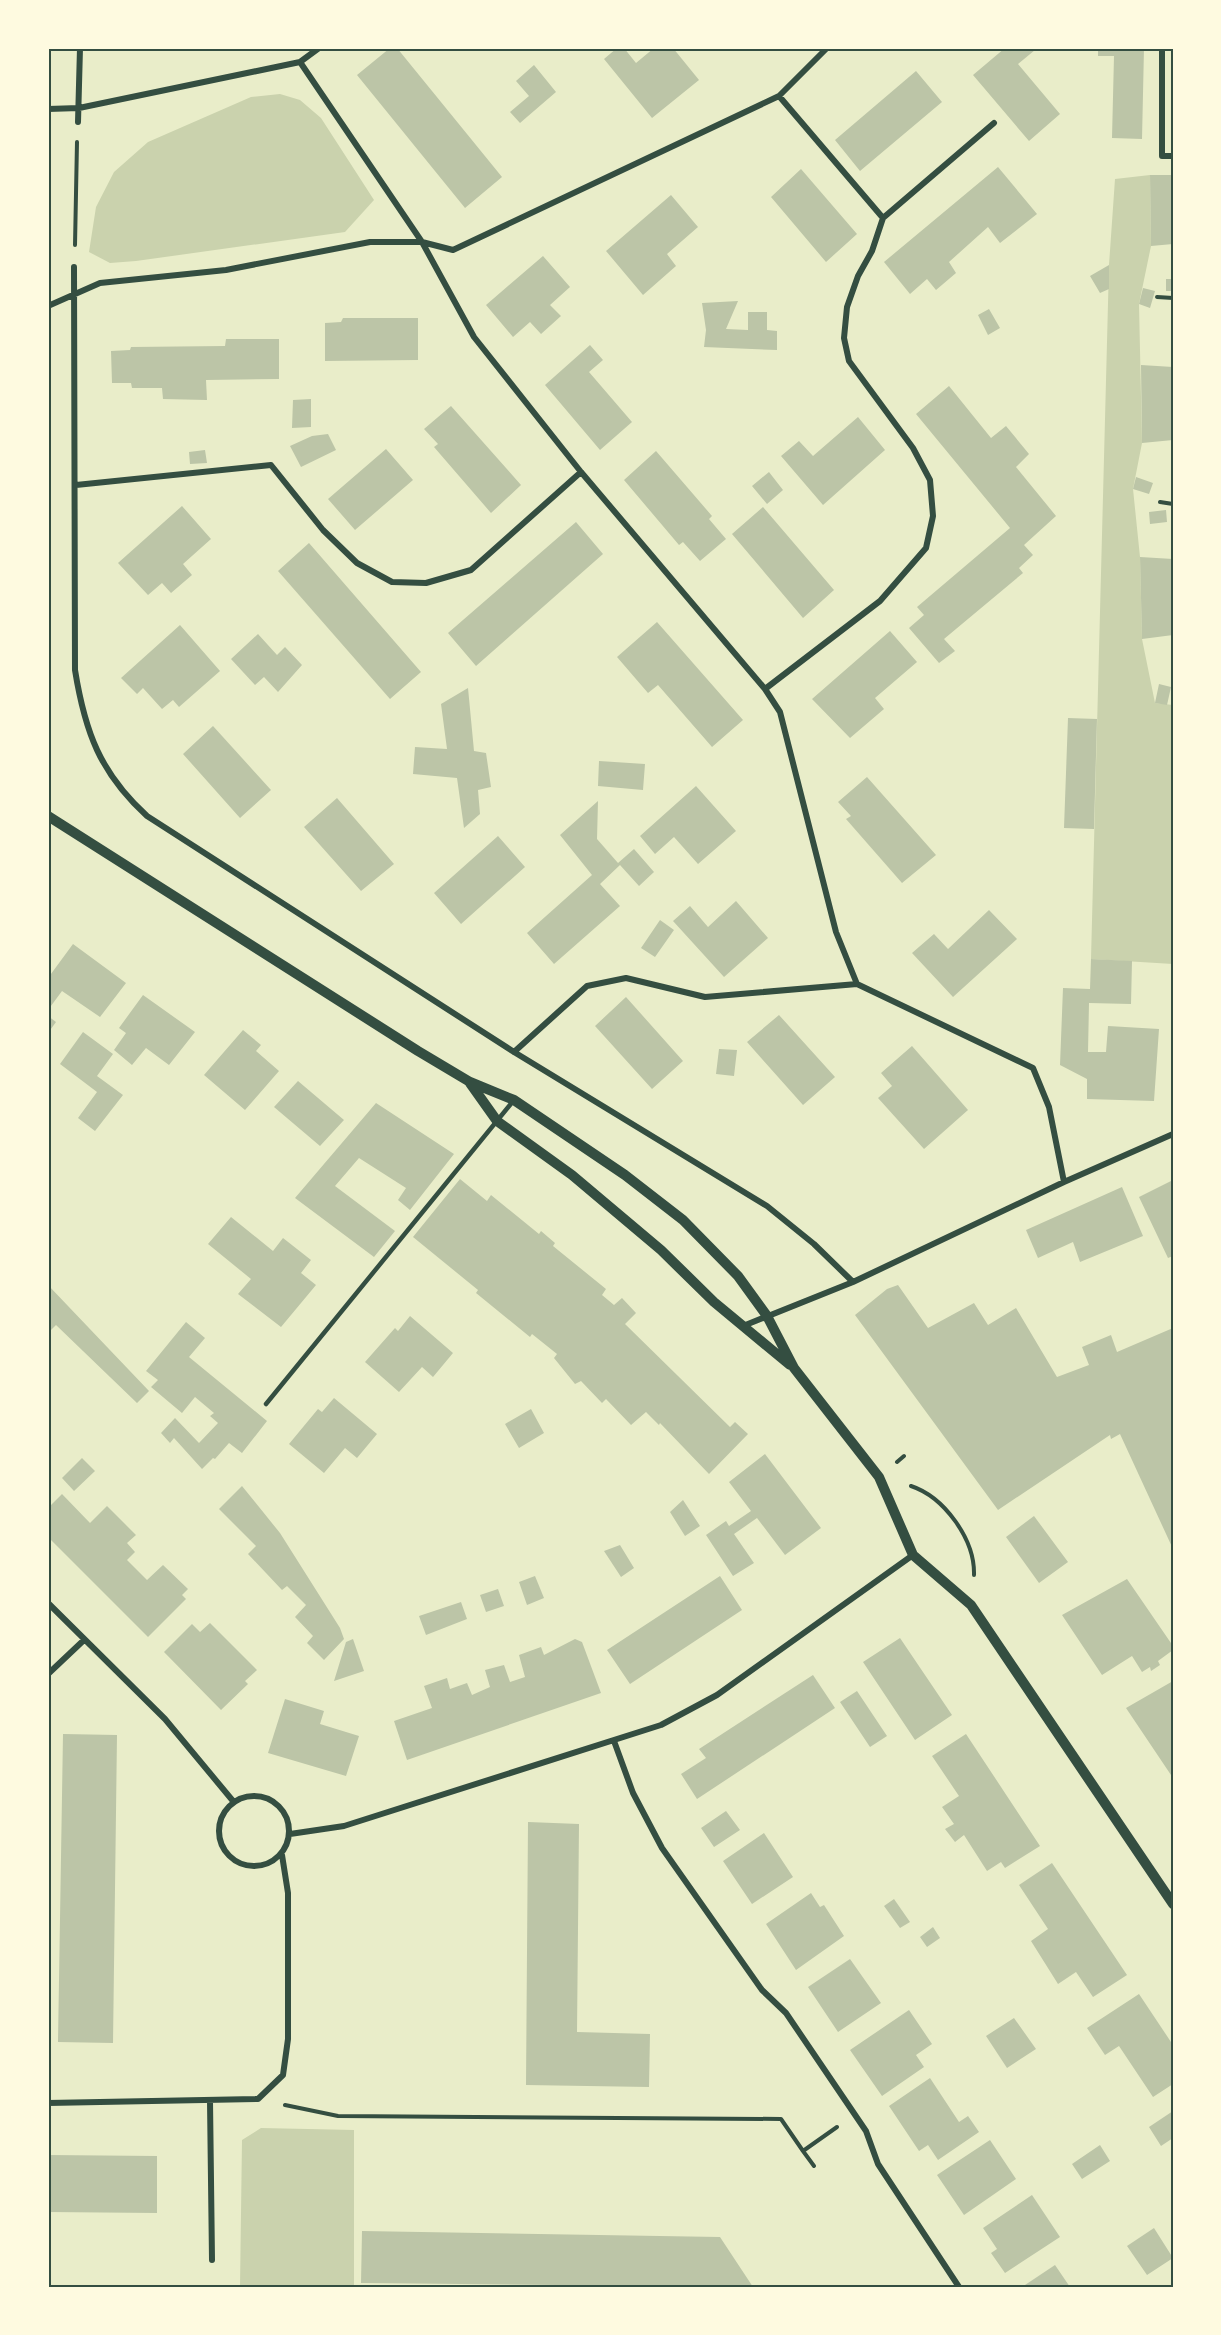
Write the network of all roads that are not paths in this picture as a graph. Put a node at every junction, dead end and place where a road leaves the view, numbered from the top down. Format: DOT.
graph roads {
  1 [pos="80,48"];
  2 [pos="319,48"];
  3 [pos="827,48"];
  4 [pos="1162,48"];
  5 [pos="300,63"];
  6 [pos="779,96"];
  7 [pos="79,108"];
  8 [pos="48,109"];
  9 [pos="78,122"];
  10 [pos="994,123"];
  11 [pos="1173,156"];
  12 [pos="883,218"];
  13 [pos="422,242"];
  14 [pos="74,267"];
  15 [pos="74,294"];
  16 [pos="48,306"];
  17 [pos="581,472"];
  18 [pos="76,485"];
  19 [pos="765,688"];
  20 [pos="48,816"];
  21 [pos="858,984"];
  22 [pos="514,1052"];
  23 [pos="470,1082"];
  24 [pos="514,1100"];
  25 [pos="497,1121"];
  26 [pos="1173,1134"];
  27 [pos="1064,1182"];
  28 [pos="853,1282"];
  29 [pos="767,1316"];
  30 [pos="742,1326"];
  31 [pos="794,1368"];
  32 [pos="266,1404"];
  33 [pos="913,1556"];
  34 [pos="48,1603"];
  35 [pos="84,1640"];
  36 [pos="48,1674"];
  37 [pos="614,1742"];
  38 [pos="233,1801"];
  39 [pos="290,1834"];
  40 [pos="282,1855"];
  41 [pos="1173,1904"];
  42 [pos="210,2101"];
  43 [pos="48,2103"];
  44 [pos="212,2260"];
  45 [pos="959,2287"];
  1 -- 7 [label="street"];
  2 -- 5 [label="street"];
  3 -- 6 [label="street"];
  4 -- 11 [label="street"];
  5 -- 7 [label="street"];
  5 -- 13 [label="street"];
  6 -- 12 [label="street"];
  6 -- 13 [label="street"];
  7 -- 8 [label="street"];
  7 -- 9 [label="street"];
  10 -- 12 [label="street"];
  12 -- 19 [label="street"];
  13 -- 15 [label="street"];
  13 -- 17 [label="street"];
  14 -- 15 [label="street"];
  15 -- 16 [label="street"];
  15 -- 18 [label="street"];
  17 -- 18 [label="street"];
  17 -- 19 [label="street"];
  18 -- 22 [label="street"];
  19 -- 21 [label="street"];
  20 -- 23 [label="street"];
  21 -- 22 [label="street"];
  21 -- 27 [label="street"];
  22 -- 28 [label="street"];
  23 -- 24 [label="street"];
  23 -- 25 [label="street"];
  24 -- 25 [label="lane"];
  24 -- 29 [label="street"];
  25 -- 30 [label="street"];
  25 -- 32 [label="lane"];
  26 -- 27 [label="street"];
  27 -- 28 [label="street"];
  28 -- 29 [label="street"];
  29 -- 30 [label="street"];
  29 -- 31 [label="street"];
  30 -- 31 [label="street"];
  31 -- 33 [label="street"];
  33 -- 37 [label="street"];
  33 -- 41 [label="street"];
  34 -- 35 [label="street"];
  35 -- 36 [label="street"];
  35 -- 38 [label="street"];
  37 -- 39 [label="street"];
  37 -- 45 [label="street"];
  38 -- 39 [label="street"];
  38 -- 40 [label="street"];
  39 -- 40 [label="street"];
  40 -- 42 [label="street"];
  42 -- 43 [label="street"];
  42 -- 44 [label="street"];
}
